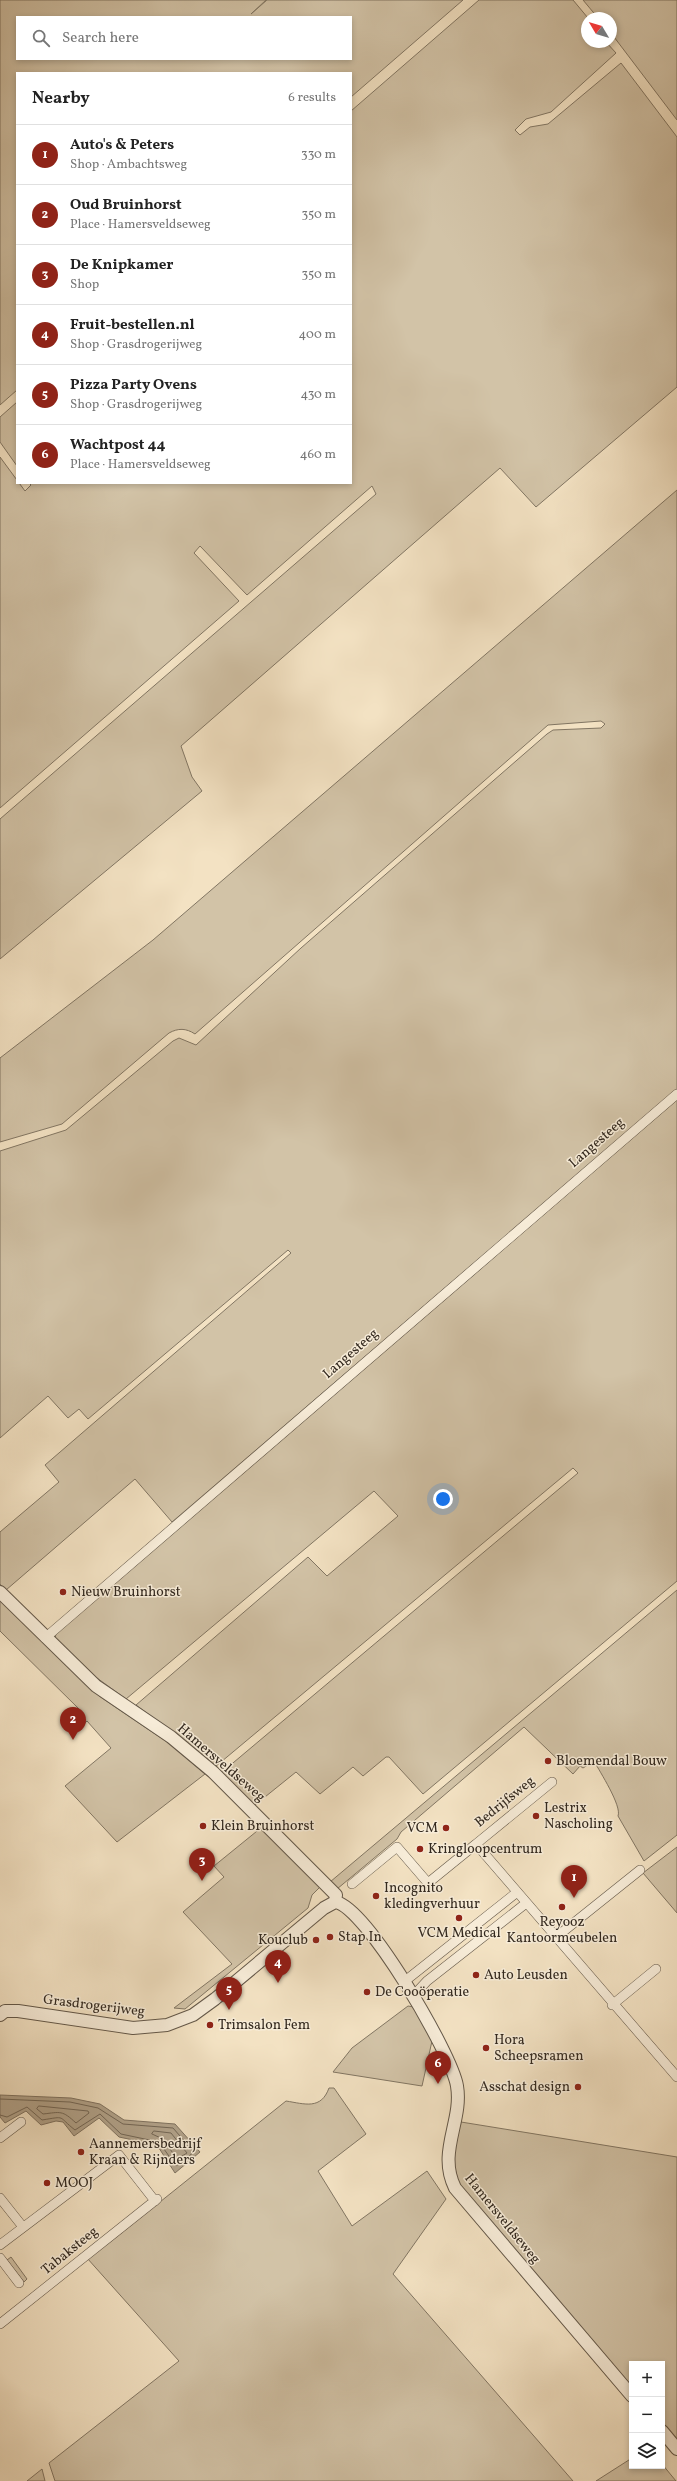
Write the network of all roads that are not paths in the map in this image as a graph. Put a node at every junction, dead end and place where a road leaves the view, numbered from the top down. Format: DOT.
graph roads {
  1 [pos="677,1094"];
  2 [pos="0,1592"];
  3 [pos="45,1638"];
  4 [pos="552,1782"];
  5 [pos="476,1844"];
  6 [pos="640,1870"];
  7 [pos="352,1884"];
  8 [pos="516,1894"];
  9 [pos="335,1902"];
  10 [pos="525,1904"];
  11 [pos="555,1938"];
  12 [pos="656,1969"];
  13 [pos="405,1981"];
  14 [pos="414,1995"];
  15 [pos="612,2005"];
  16 [pos="1,2014"];
  17 [pos="677,2077"];
  18 [pos="21,2122"];
  19 [pos="0,2138"];
  20 [pos="0,2198"];
  21 [pos="22,2227"];
  22 [pos="0,2244"];
  23 [pos="0,2258"];
  24 [pos="19,2283"];
  25 [pos="0,2324"];
  26 [pos="629,2392"];
  27 [pos="664,2433"];
  28 [pos="677,2449"];
  1 -- 3 [label="street, Langesteeg"];
  2 -- 3 [label="street, Hamersveldseweg"];
  3 -- 9 [label="street, Hamersveldseweg"];
  4 -- 5 [label="street, Bedrijfsweg"];
  5 -- 7 [label="street, Bedrijfsweg"];
  5 -- 8 [label="street, Bedrijfsweg"];
  6 -- 11 [label="street"];
  8 -- 10 [label="street, Bedrijfsweg"];
  8 -- 13 [label="street"];
  9 -- 13 [label="street, Hamersveldseweg"];
  9 -- 16 [label="street, Grasdrogerijweg"];
  10 -- 11 [label="street, Bedrijfsweg"];
  10 -- 14 [label="street"];
  11 -- 15 [label="street, Bedrijfsweg"];
  12 -- 15 [label="street"];
  13 -- 14 [label="street, Hamersveldseweg"];
  14 -- 26 [label="street, Hamersveldseweg"];
  15 -- 17 [label="street, Bedrijfsweg"];
  18 -- 19 [label="street"];
  20 -- 21 [label="street"];
  21 -- 22 [label="street"];
  21 -- 25 [label="street, Tabaksteeg"];
  23 -- 24 [label="street"];
  27 -- 28 [label="street"];
}
